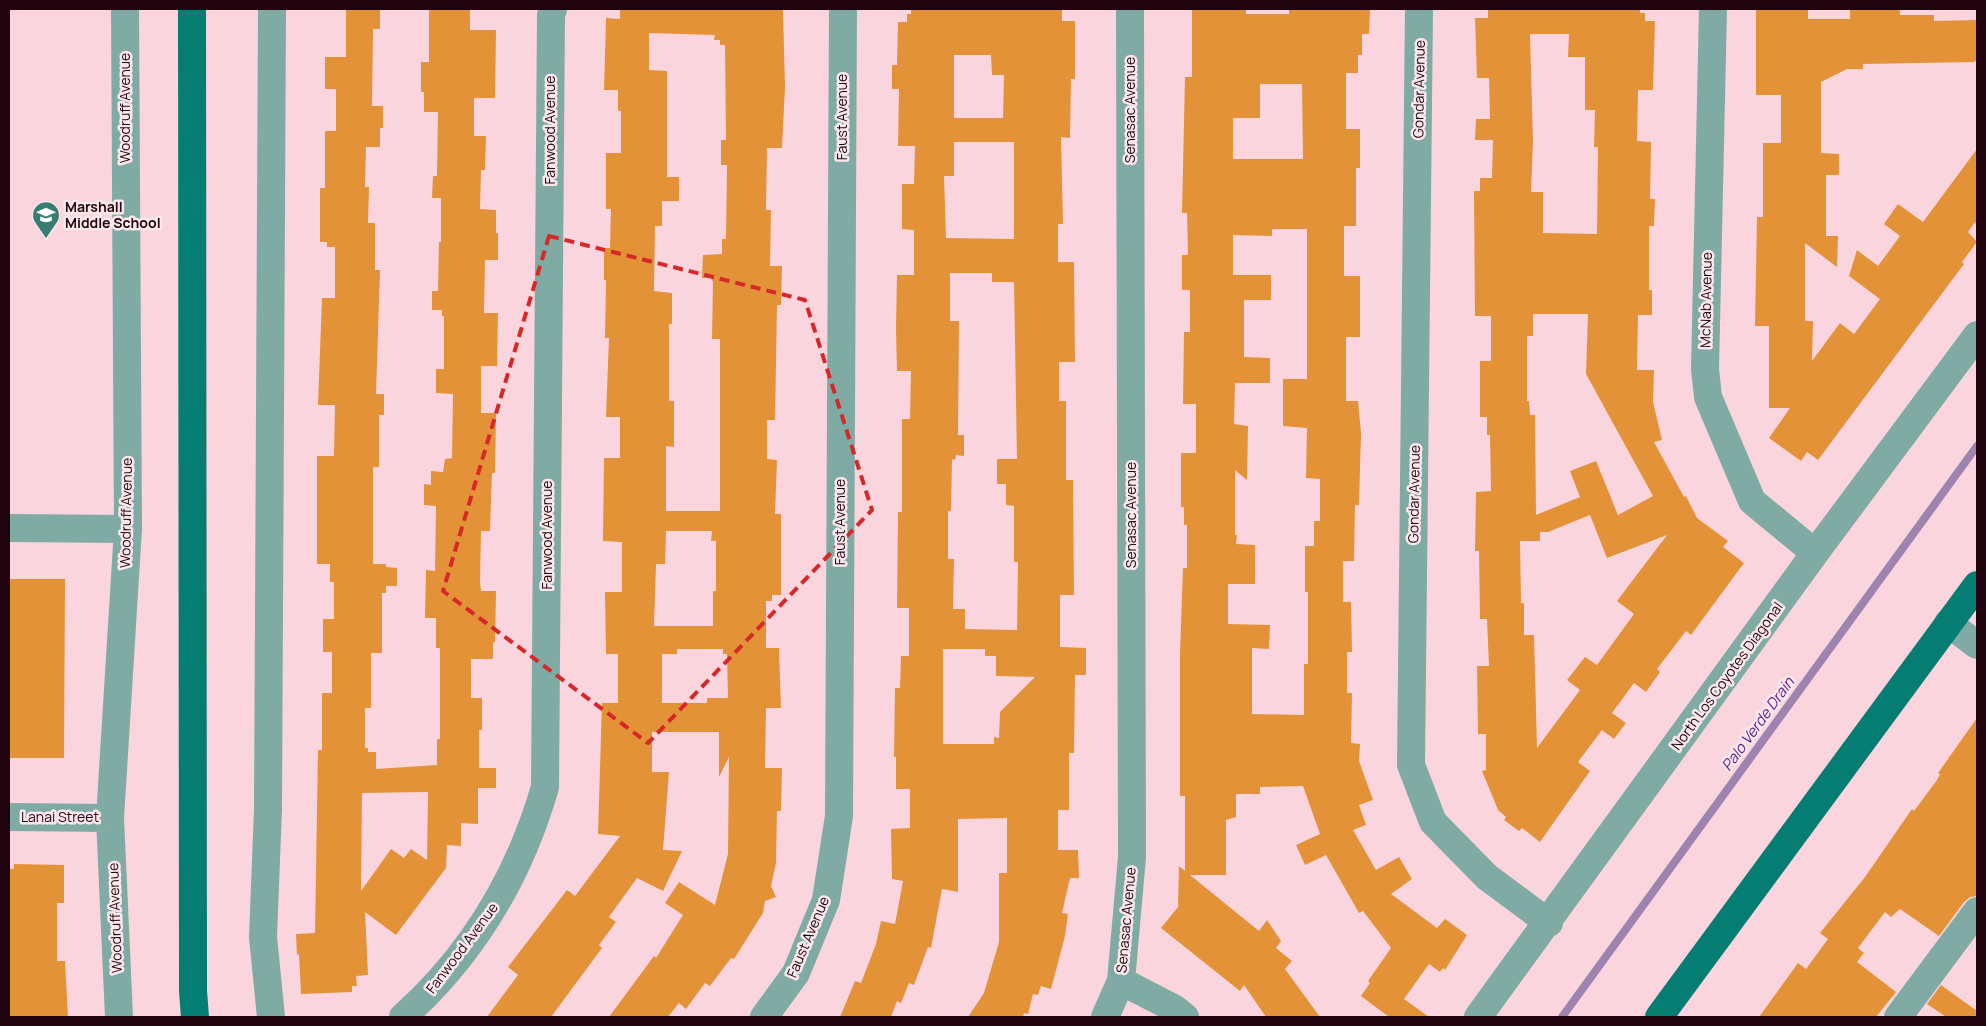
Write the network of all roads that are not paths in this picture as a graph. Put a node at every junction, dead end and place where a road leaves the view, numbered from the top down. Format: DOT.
graph roads {
  1 [pos="125,9"];
  2 [pos="192,9"];
  3 [pos="272,9"];
  4 [pos="553,9"];
  5 [pos="843,9"];
  6 [pos="1130,9"];
  7 [pos="1419,9"];
  8 [pos="1714,9"];
  9 [pos="1977,335"];
  10 [pos="9,528"];
  11 [pos="128,529"];
  12 [pos="1815,553"];
  13 [pos="1977,585"];
  14 [pos="1948,623"];
  15 [pos="1977,645"];
  16 [pos="9,817"];
  17 [pos="110,818"];
  18 [pos="1977,911"];
  19 [pos="1549,923"];
  20 [pos="1121,981"];
  21 [pos="119,1017"];
  22 [pos="195,1017"];
  23 [pos="271,1017"];
  24 [pos="404,1017"];
  25 [pos="764,1017"];
  26 [pos="1105,1017"];
  27 [pos="1185,1017"];
  28 [pos="1478,1017"];
  29 [pos="1659,1017"];
  30 [pos="1898,1017"];
  1 -- 11 [label="street, Woodruff Avenue"];
  2 -- 22 [label="main road"];
  3 -- 23 [label="street"];
  4 -- 24 [label="street, Fanwood Avenue"];
  5 -- 25 [label="street, Faust Avenue"];
  6 -- 20 [label="street, Senasac Avenue"];
  7 -- 19 [label="street, Gondar Avenue"];
  8 -- 12 [label="street, McNab Avenue"];
  9 -- 12 [label="street, North Los Coyotes Diagonal"];
  10 -- 11 [label="street"];
  11 -- 17 [label="street, Woodruff Avenue"];
  12 -- 19 [label="street, North Los Coyotes Diagonal"];
  13 -- 14 [label="main road"];
  14 -- 15 [label="street"];
  14 -- 29 [label="main road"];
  16 -- 17 [label="street, Lanai Street"];
  17 -- 21 [label="street, Woodruff Avenue"];
  18 -- 30 [label="street"];
  19 -- 28 [label="street, North Los Coyotes Diagonal"];
  20 -- 26 [label="street, Senasac Avenue"];
  20 -- 27 [label="street"];
}
